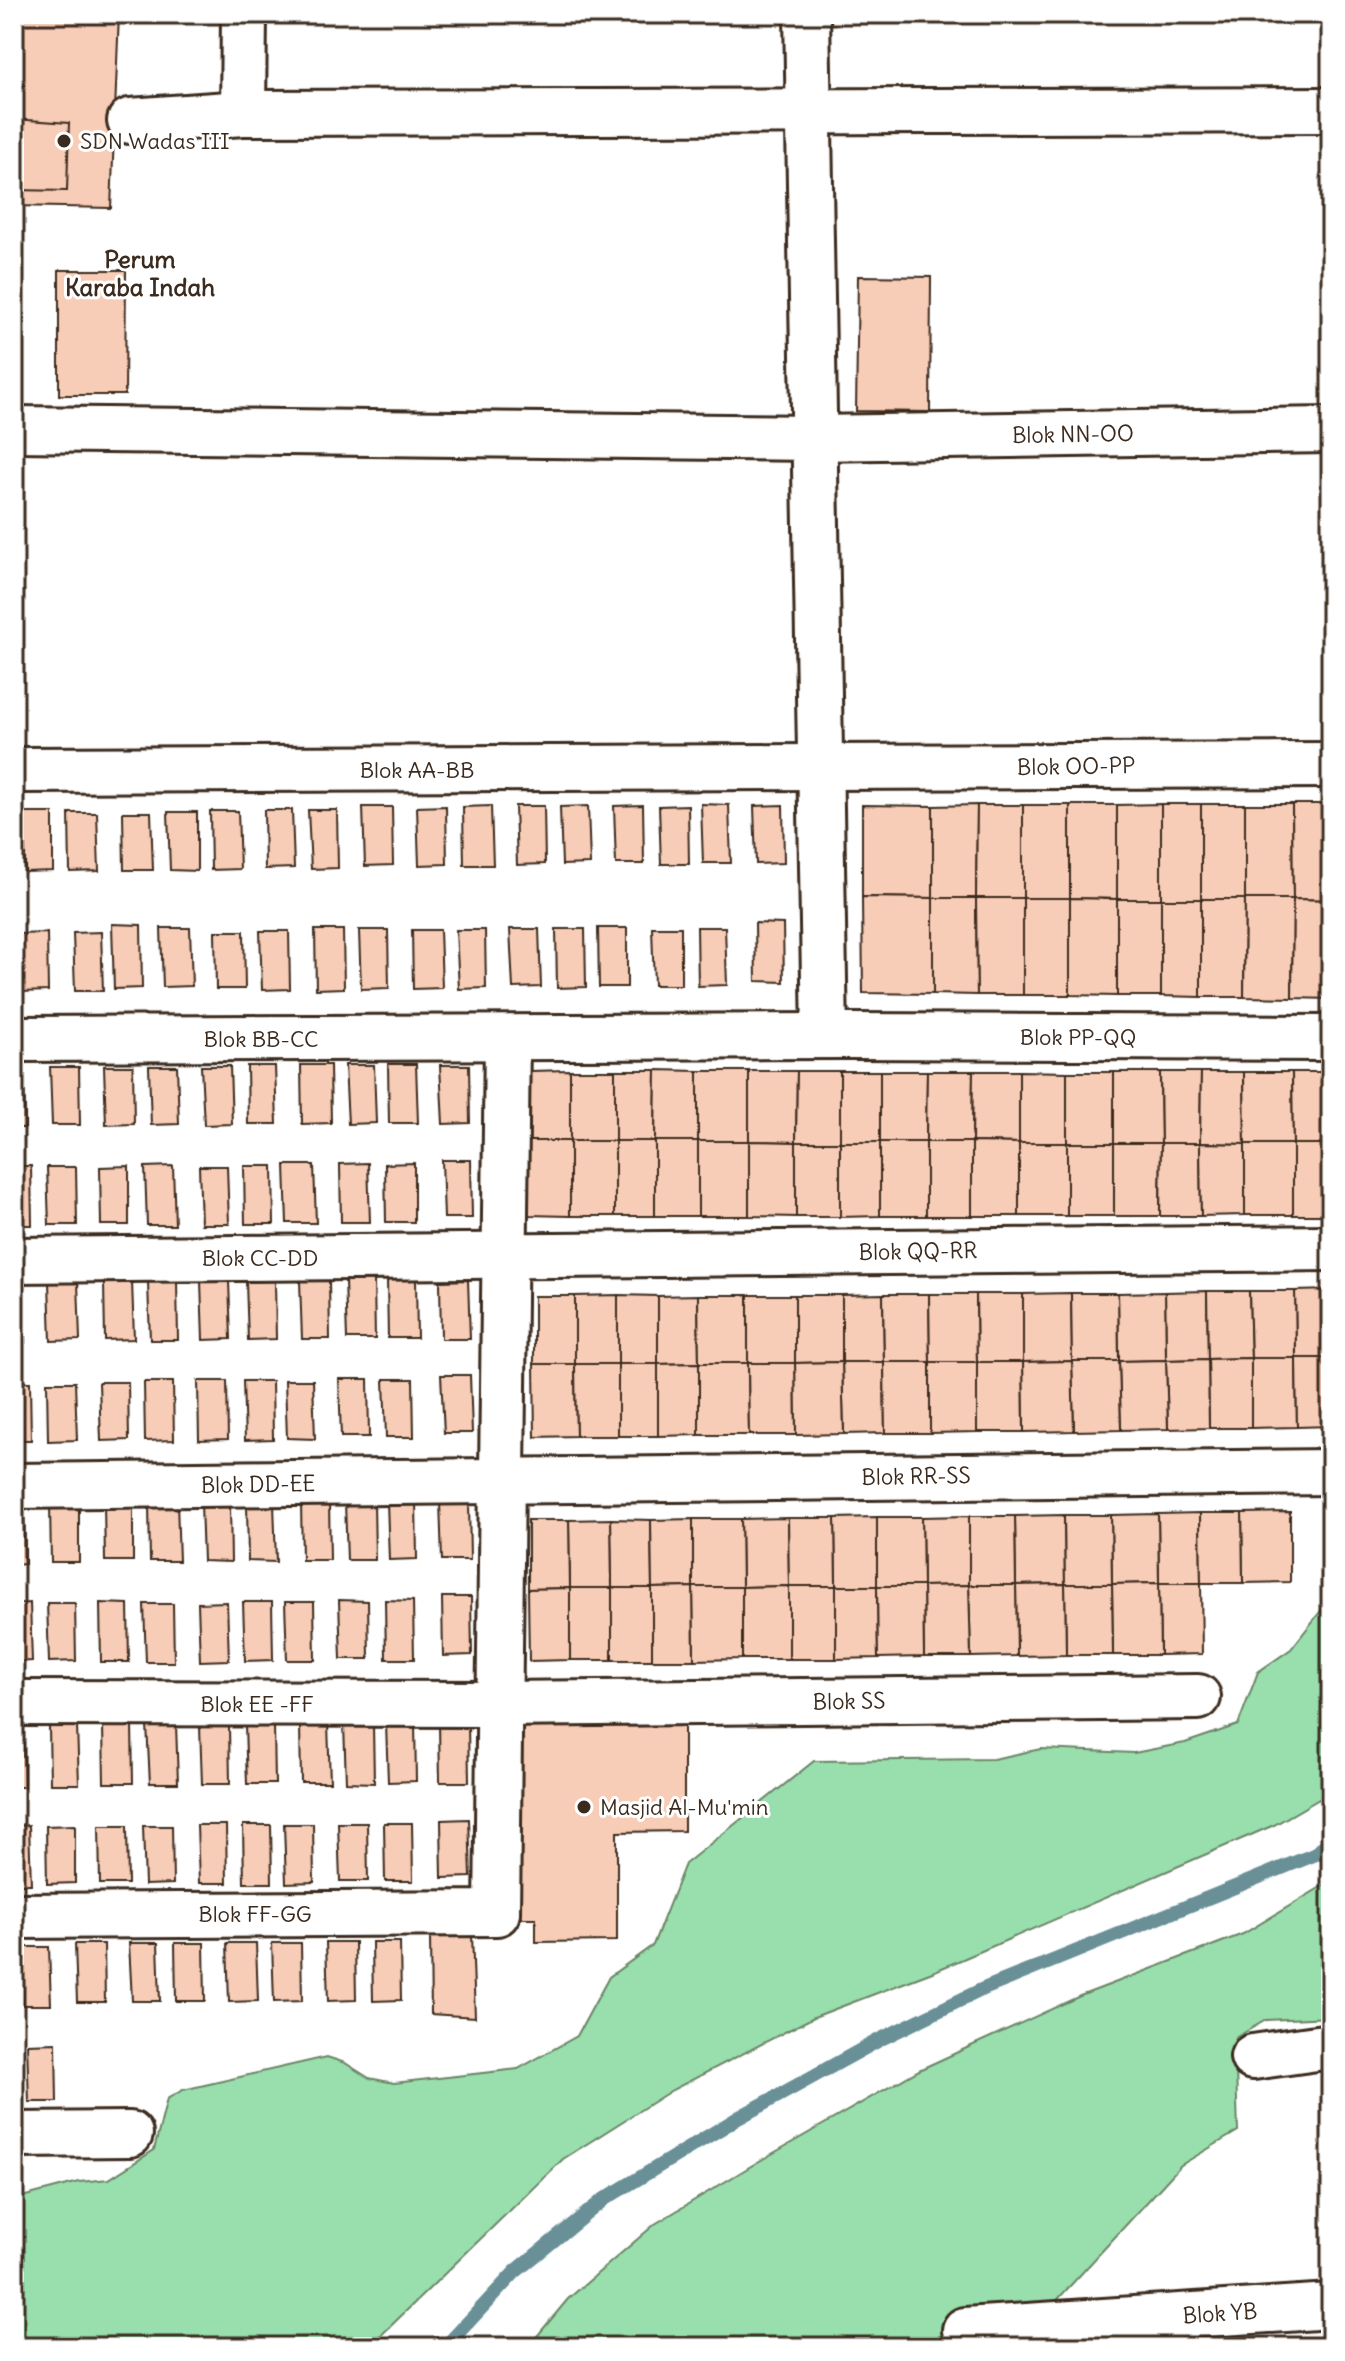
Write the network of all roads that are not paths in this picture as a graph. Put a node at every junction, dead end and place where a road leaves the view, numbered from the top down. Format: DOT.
graph roads {
  1 [pos="244,14"];
  2 [pos="807,14"];
  3 [pos="1331,110"];
  4 [pos="243,113"];
  5 [pos="809,113"];
  6 [pos="130,121"];
  7 [pos="14,429"];
  8 [pos="1331,430"];
  9 [pos="814,438"];
  10 [pos="1331,765"];
  11 [pos="821,769"];
  12 [pos="14,770"];
  13 [pos="825,1036"];
  14 [pos="507,1038"];
  15 [pos="1331,1038"];
  16 [pos="14,1039"];
  17 [pos="1331,1248"];
  18 [pos="505,1256"];
  19 [pos="14,1260"];
  20 [pos="1331,1472"];
  21 [pos="502,1481"];
  22 [pos="14,1486"];
  23 [pos="1198,1697"];
  24 [pos="14,1703"];
  25 [pos="499,1704"];
  26 [pos="14,1916"];
  27 [pos="1331,2046"];
  28 [pos="1253,2057"];
  29 [pos="130,2134"];
  30 [pos="14,2135"];
  31 [pos="1331,2306"];
  32 [pos="965,2330"];
  1 -- 4 [label="street"];
  2 -- 5 [label="street"];
  3 -- 5 [label="street"];
  4 -- 5 [label="street"];
  4 -- 6 [label="street"];
  5 -- 9 [label="street"];
  7 -- 9 [label="street, Blok NN-OO"];
  8 -- 9 [label="street, Blok NN-OO"];
  9 -- 11 [label="street"];
  10 -- 11 [label="street, Blok OO-PP"];
  11 -- 12 [label="street, Blok AA-BB"];
  11 -- 13 [label="street"];
  13 -- 14 [label="street, Blok PP-QQ"];
  13 -- 15 [label="street, Blok PP-QQ"];
  14 -- 16 [label="street, Blok BB-CC"];
  14 -- 18 [label="street"];
  17 -- 18 [label="street, Blok QQ-RR"];
  18 -- 19 [label="street, Blok CC-DD"];
  18 -- 21 [label="street"];
  20 -- 21 [label="street, Blok RR-SS"];
  21 -- 22 [label="street, Blok DD-EE"];
  21 -- 25 [label="street"];
  23 -- 25 [label="street, Blok SS"];
  24 -- 25 [label="street, Blok EE -FF"];
  25 -- 26 [label="street, Blok FF-GG"];
  27 -- 28 [label="street"];
  29 -- 30 [label="street"];
  31 -- 32 [label="street, Blok YB"];
}
